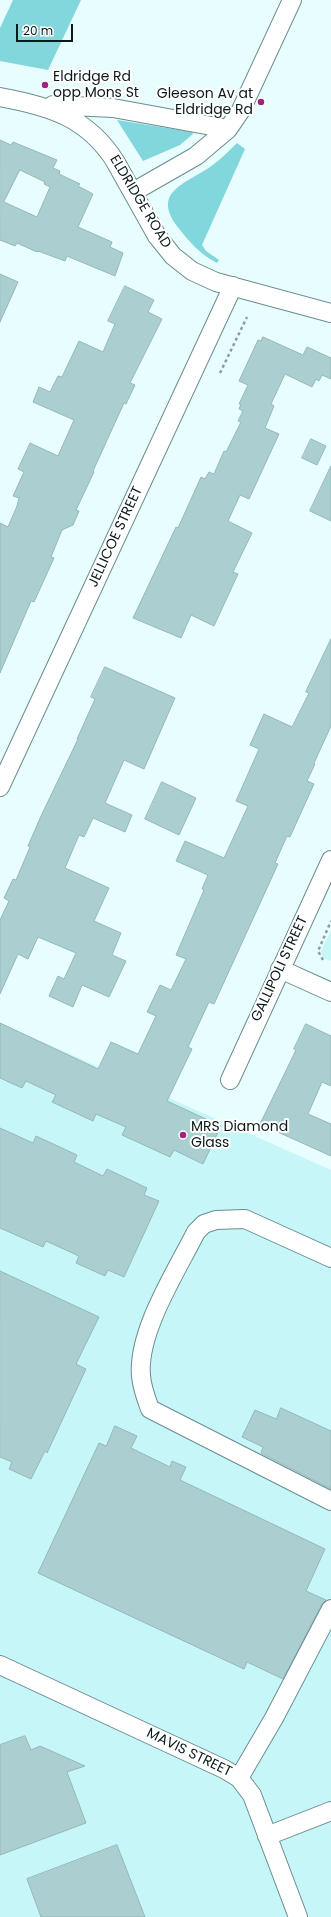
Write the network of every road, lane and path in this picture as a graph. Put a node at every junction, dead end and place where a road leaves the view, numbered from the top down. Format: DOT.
graph roads {
  1 [pos="292,0"];
  2 [pos="0,97"];
  3 [pos="36,104"];
  4 [pos="228,129"];
  5 [pos="133,192"];
  6 [pos="233,286"];
  7 [pos="331,313"];
  8 [pos="247,317"];
  9 [pos="220,373"];
  10 [pos="0,787"];
  11 [pos="331,860"];
  12 [pos="331,921"];
  13 [pos="323,960"];
  14 [pos="280,969"];
  15 [pos="331,992"];
  16 [pos="230,1080"];
  17 [pos="331,1258"];
  18 [pos="331,1502"];
  19 [pos="331,1610"];
  20 [pos="0,1665"];
  21 [pos="239,1778"];
  22 [pos="331,1811"];
  23 [pos="267,1836"];
  24 [pos="298,1917"];
  1 -- 4 [label="street"];
  2 -- 3 [label="street, ELDRIDGE ROAD"];
  3 -- 4 [label="street"];
  3 -- 5 [label="street, ELDRIDGE ROAD"];
  4 -- 5 [label="street"];
  5 -- 6 [label="street, ELDRIDGE ROAD"];
  6 -- 7 [label="street, ELDRIDGE ROAD"];
  6 -- 10 [label="street, JELLICOE STREET"];
  8 -- 9 [label="path"];
  11 -- 14 [label="street, GALLIPOLI STREET"];
  12 -- 13 [label="path, GALLIPOLI STREET"];
  14 -- 15 [label="street"];
  14 -- 16 [label="street, GALLIPOLI STREET"];
  17 -- 18 [label="street"];
  19 -- 21 [label="street"];
  20 -- 21 [label="street, MAVIS STREET"];
  21 -- 23 [label="street, MAVIS STREET"];
  22 -- 23 [label="street"];
  23 -- 24 [label="street, MAVIS STREET"];
}
